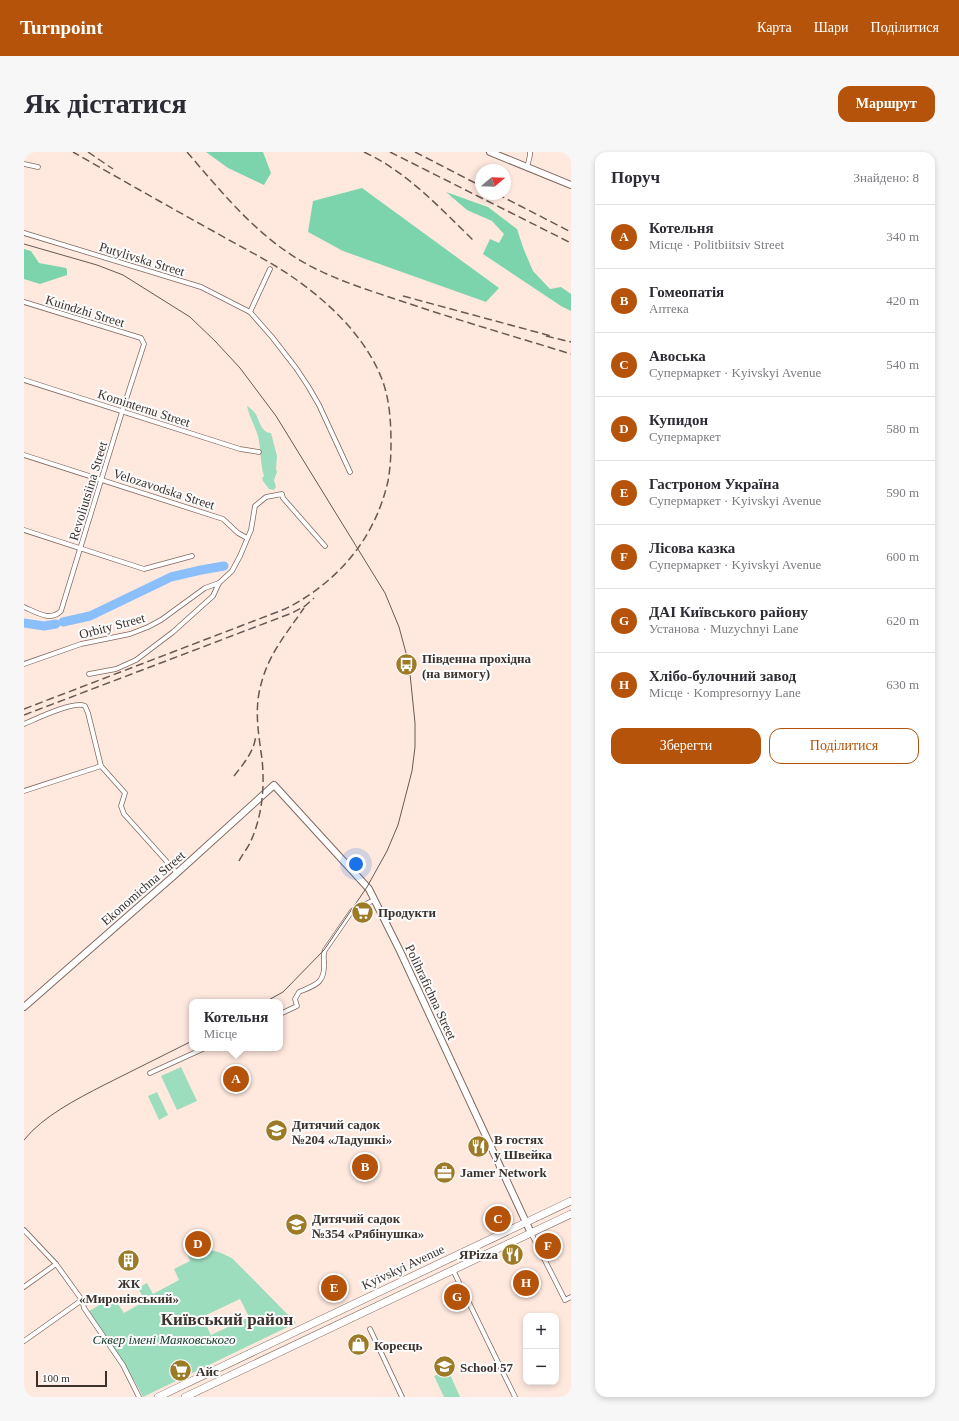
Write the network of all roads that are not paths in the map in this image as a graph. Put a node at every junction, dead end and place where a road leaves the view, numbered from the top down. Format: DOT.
graph roads {
  1 [pos="490,152"];
  2 [pos="530,152"];
  3 [pos="24,164"];
  4 [pos="38,167"];
  5 [pos="527,168"];
  6 [pos="571,185"];
  7 [pos="24,233"];
  8 [pos="270,269"];
  9 [pos="24,302"];
  10 [pos="250,312"];
  11 [pos="141,338"];
  12 [pos="24,380"];
  13 [pos="122,412"];
  14 [pos="259,452"];
  15 [pos="24,455"];
  16 [pos="350,472"];
  17 [pos="102,480"];
  18 [pos="24,530"];
  19 [pos="247,538"];
  20 [pos="325,546"];
  21 [pos="80,548"];
  22 [pos="192,556"];
  23 [pos="219,583"];
  24 [pos="24,607"];
  25 [pos="24,664"];
  26 [pos="89,674"];
  27 [pos="24,724"];
  28 [pos="101,766"];
  29 [pos="274,785"];
  30 [pos="24,791"];
  31 [pos="177,873"];
  32 [pos="374,900"];
  33 [pos="24,1007"];
  34 [pos="283,1013"];
  35 [pos="198,1051"];
  36 [pos="150,1073"];
  37 [pos="571,1201"];
  38 [pos="571,1214"];
  39 [pos="526,1222"];
  40 [pos="24,1230"];
  41 [pos="531,1233"];
  42 [pos="56,1264"];
  43 [pos="452,1269"];
  44 [pos="24,1287"];
  45 [pos="571,1298"];
  46 [pos="82,1300"];
  47 [pos="370,1329"];
  48 [pos="24,1341"];
  49 [pos="139,1397"];
  50 [pos="158,1397"];
  51 [pos="185,1397"];
  52 [pos="402,1397"];
  53 [pos="515,1397"];
  1 -- 5 [label="street"];
  2 -- 5 [label="street"];
  3 -- 4 [label="street"];
  5 -- 6 [label="street"];
  7 -- 10 [label="street, Putylivska Street"];
  8 -- 10 [label="street"];
  9 -- 11 [label="street, Kuindzhi Street"];
  10 -- 16 [label="street, Putylivska Street"];
  11 -- 13 [label="street, Revoliutsiina Street"];
  12 -- 13 [label="street, Kominternu Street"];
  13 -- 14 [label="street, Kominternu Street"];
  13 -- 17 [label="street, Revoliutsiina Street"];
  15 -- 17 [label="street, Velozavodska Street"];
  17 -- 19 [label="street, Velozavodska Street"];
  17 -- 21 [label="street, Revoliutsiina Street"];
  18 -- 21 [label="street"];
  19 -- 20 [label="street"];
  19 -- 23 [label="street"];
  21 -- 22 [label="street"];
  21 -- 24 [label="street, Revoliutsiina Street"];
  23 -- 25 [label="street, Orbity Street"];
  23 -- 26 [label="street"];
  27 -- 28 [label="street"];
  28 -- 30 [label="street"];
  28 -- 31 [label="street"];
  29 -- 31 [label="street, Ekonomichna Street"];
  29 -- 32 [label="street, Polihrafichna Street"];
  31 -- 33 [label="street, Ekonomichna Street"];
  32 -- 34 [label="street"];
  32 -- 39 [label="street, Polihrafichna Street"];
  35 -- 36 [label="street"];
  37 -- 39 [label="main road, Kyivskyi Avenue"];
  38 -- 41 [label="main road, Kyivskyi Avenue"];
  39 -- 41 [label="street, Polihrafichna Street"];
  39 -- 50 [label="main road, Kyivskyi Avenue"];
  40 -- 42 [label="street"];
  41 -- 43 [label="main road, Kyivskyi Avenue"];
  41 -- 45 [label="street"];
  42 -- 44 [label="street"];
  42 -- 46 [label="street"];
  43 -- 51 [label="main road, Kyivskyi Avenue"];
  43 -- 53 [label="street"];
  46 -- 48 [label="street"];
  46 -- 49 [label="street"];
  47 -- 52 [label="street"];
}
